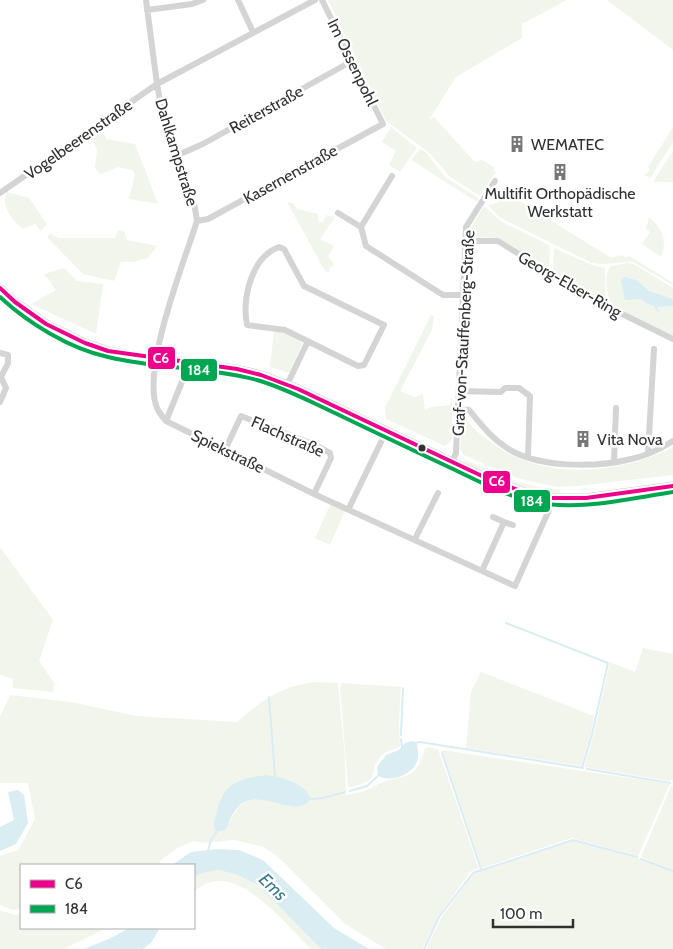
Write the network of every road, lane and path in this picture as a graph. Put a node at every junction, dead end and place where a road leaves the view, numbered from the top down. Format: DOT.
graph roads {
  1 [pos="146,0"];
  2 [pos="203,0"];
  3 [pos="238,0"];
  4 [pos="315,0"];
  5 [pos="322,0"];
  6 [pos="147,10"];
  7 [pos="253,32"];
  8 [pos="352,61"];
  9 [pos="157,84"];
  10 [pos="383,124"];
  11 [pos="178,155"];
  12 [pos="392,176"];
  13 [pos="495,181"];
  14 [pos="0,194"];
  15 [pos="338,213"];
  16 [pos="197,221"];
  17 [pos="361,227"];
  18 [pos="466,241"];
  19 [pos="0,288"];
  20 [pos="463,295"];
  21 [pos="673,339"];
  22 [pos="308,341"];
  23 [pos="654,349"];
  24 [pos="0,353"];
  25 [pos="156,359"];
  26 [pos="186,372"];
  27 [pos="1,375"];
  28 [pos="287,385"];
  29 [pos="459,392"];
  30 [pos="0,402"];
  31 [pos="616,408"];
  32 [pos="458,409"];
  33 [pos="166,421"];
  34 [pos="384,438"];
  35 [pos="673,441"];
  36 [pos="225,450"];
  37 [pos="648,453"];
  38 [pos="528,457"];
  39 [pos="452,462"];
  40 [pos="614,462"];
  41 [pos="673,486"];
  42 [pos="438,492"];
  43 [pos="314,494"];
  44 [pos="551,498"];
  45 [pos="349,508"];
  46 [pos="493,517"];
  47 [pos="504,522"];
  48 [pos="513,525"];
  49 [pos="415,539"];
  50 [pos="482,571"];
  1 -- 6 [label="street, Dahlkampstraße"];
  2 -- 6 [label="street"];
  3 -- 7 [label="street"];
  4 -- 7 [label="street, Vogelbeerenstraße"];
  5 -- 8 [label="street, Im Ossenpohl"];
  6 -- 9 [label="street, Dahlkampstraße"];
  7 -- 9 [label="street, Vogelbeerenstraße"];
  8 -- 10 [label="street, Im Ossenpohl"];
  8 -- 11 [label="street, Reiterstraße"];
  9 -- 11 [label="street, Dahlkampstraße"];
  9 -- 14 [label="street, Vogelbeerenstraße"];
  10 -- 16 [label="street, Kasernenstraße"];
  11 -- 16 [label="street, Dahlkampstraße"];
  12 -- 17 [label="street"];
  13 -- 18 [label="street, Graf-von-Stauffenberg-Straße"];
  15 -- 17 [label="street"];
  16 -- 25 [label="street, Dahlkampstraße"];
  17 -- 20 [label="street"];
  18 -- 20 [label="street, Graf-von-Stauffenberg-Straße"];
  18 -- 21 [label="street, Georg-Elser-Ring"];
  19 -- 25 [label="main road"];
  20 -- 29 [label="street, Graf-von-Stauffenberg-Straße"];
  22 -- 22 [label="street"];
  22 -- 28 [label="street"];
  23 -- 37 [label="street"];
  24 -- 27 [label="street"];
  25 -- 28 [label="main road"];
  25 -- 33 [label="street"];
  26 -- 33 [label="street"];
  27 -- 30 [label="street"];
  28 -- 39 [label="main road"];
  29 -- 32 [label="street, Graf-von-Stauffenberg-Straße"];
  29 -- 38 [label="street"];
  31 -- 40 [label="street"];
  32 -- 38 [label="street"];
  32 -- 39 [label="street, Graf-von-Stauffenberg-Straße"];
  33 -- 36 [label="street, Spiekstraße"];
  34 -- 45 [label="street"];
  35 -- 37 [label="street"];
  36 -- 43 [label="street, Spiekstraße"];
  36 -- 43 [label="street, Flachstraße"];
  37 -- 40 [label="street"];
  38 -- 40 [label="street"];
  39 -- 44 [label="main road"];
  41 -- 44 [label="main road"];
  42 -- 49 [label="street"];
  43 -- 45 [label="street, Spiekstraße"];
  44 -- 50 [label="street, Spiekstraße"];
  45 -- 49 [label="street, Spiekstraße"];
  46 -- 47 [label="street"];
  47 -- 48 [label="street"];
  47 -- 50 [label="street"];
  49 -- 50 [label="street, Spiekstraße"];
}
